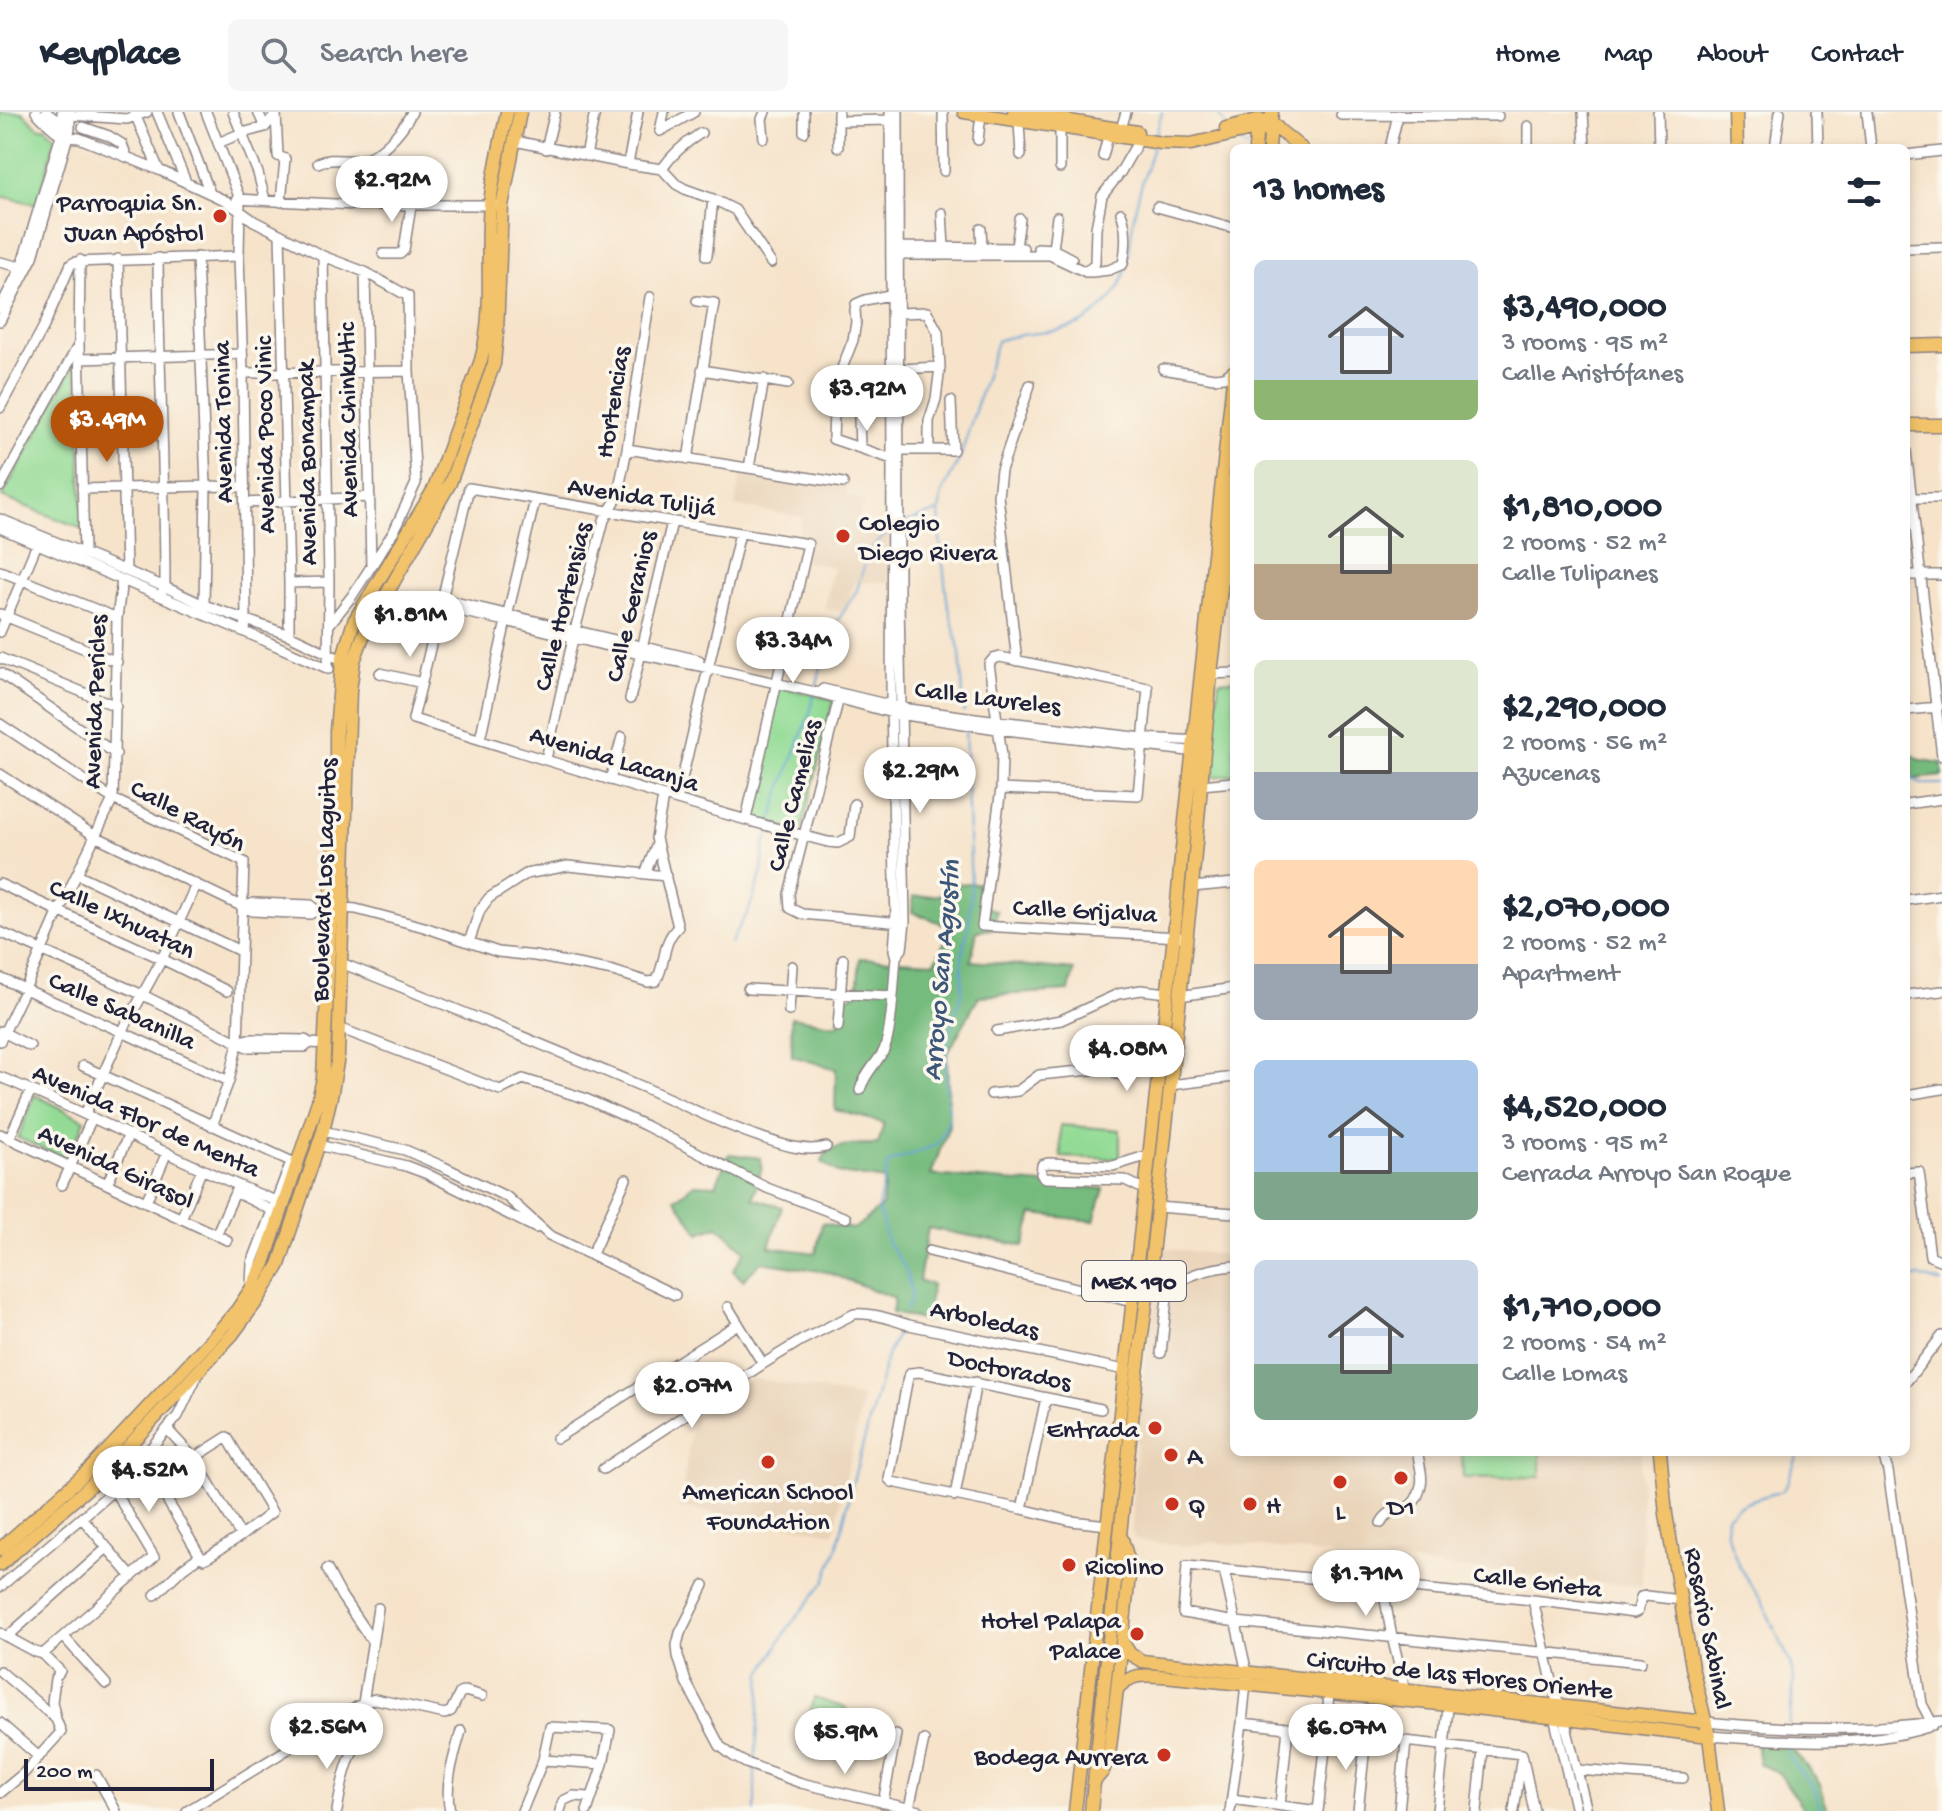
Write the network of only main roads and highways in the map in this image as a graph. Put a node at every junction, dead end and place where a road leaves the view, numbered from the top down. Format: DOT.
graph roads {
  1 [pos="507,112"];
  2 [pos="520,112"];
  3 [pos="964,112"];
  4 [pos="1736,112"];
  5 [pos="1017,117"];
  6 [pos="1255,127"];
  7 [pos="1272,130"];
  8 [pos="1151,139"];
  9 [pos="1295,144"];
  10 [pos="1737,144"];
  11 [pos="496,206"];
  12 [pos="1942,345"];
  13 [pos="1910,346"];
  14 [pos="1230,414"];
  15 [pos="1910,425"];
  16 [pos="1942,425"];
  17 [pos="1230,546"];
  18 [pos="389,562"];
  19 [pos="398,573"];
  20 [pos="1228,579"];
  21 [pos="1199,747"];
  22 [pos="337,909"];
  23 [pos="1180,937"];
  24 [pos="1173,994"];
  25 [pos="1660,1456"];
  26 [pos="1113,1520"];
  27 [pos="1120,1532"];
  28 [pos="0,1549"];
  29 [pos="0,1565"];
  30 [pos="1122,1641"];
  31 [pos="1246,1679"];
  32 [pos="1329,1688"];
  33 [pos="1117,1689"];
  34 [pos="1449,1699"];
  35 [pos="1557,1709"];
  36 [pos="1706,1722"];
  37 [pos="1709,1736"];
  38 [pos="1094,1782"];
  39 [pos="1075,1811"];
  40 [pos="1091,1811"];
  41 [pos="1718,1811"];
  1 -- 11 [label="main road, Boulevard Los Laguitos"];
  2 -- 11 [label="main road, Boulevard Los Laguitos"];
  3 -- 5 [label="main road"];
  4 -- 10 [label="main road"];
  5 -- 8 [label="main road"];
  5 -- 8 [label="main road"];
  6 -- 7 [label="main road"];
  6 -- 8 [label="main road"];
  7 -- 9 [label="main road"];
  11 -- 18 [label="main road, Boulevard Los Laguitos"];
  11 -- 19 [label="main road, Boulevard Los Laguitos"];
  12 -- 13 [label="main road"];
  14 -- 21 [label="main road, MEX 190"];
  15 -- 16 [label="main road"];
  17 -- 20 [label="main road, MEX 190"];
  18 -- 19 [label="main road"];
  18 -- 22 [label="main road, Boulevard Los Laguitos"];
  19 -- 22 [label="main road, Boulevard Los Laguitos"];
  20 -- 21 [label="main road, MEX 190"];
  21 -- 23 [label="main road, MEX 190"];
  21 -- 23 [label="main road, MEX 190"];
  22 -- 28 [label="main road, Boulevard Los Laguitos"];
  22 -- 29 [label="main road, Boulevard Los Laguitos"];
  23 -- 24 [label="main road, MEX 190"];
  24 -- 26 [label="main road, MEX 190"];
  24 -- 26 [label="main road, MEX 190"];
  25 -- 36 [label="main road, Rosario Sabinal"];
  26 -- 27 [label="main road, MEX 190"];
  26 -- 39 [label="main road, MEX 190"];
  27 -- 30 [label="main road"];
  27 -- 38 [label="main road, MEX 190"];
  30 -- 31 [label="main road"];
  30 -- 33 [label="main road"];
  31 -- 32 [label="main road"];
  31 -- 33 [label="main road"];
  32 -- 34 [label="main road"];
  32 -- 34 [label="main road, Circuito de las Flores Oriente"];
  33 -- 38 [label="main road"];
  34 -- 35 [label="main road"];
  35 -- 36 [label="main road, Circuito de las Flores Oriente"];
  35 -- 37 [label="main road"];
  36 -- 37 [label="main road, Rosario Sabinal"];
  37 -- 41 [label="main road, Rosario Sabinal"];
  38 -- 40 [label="main road, MEX 190"];
}
